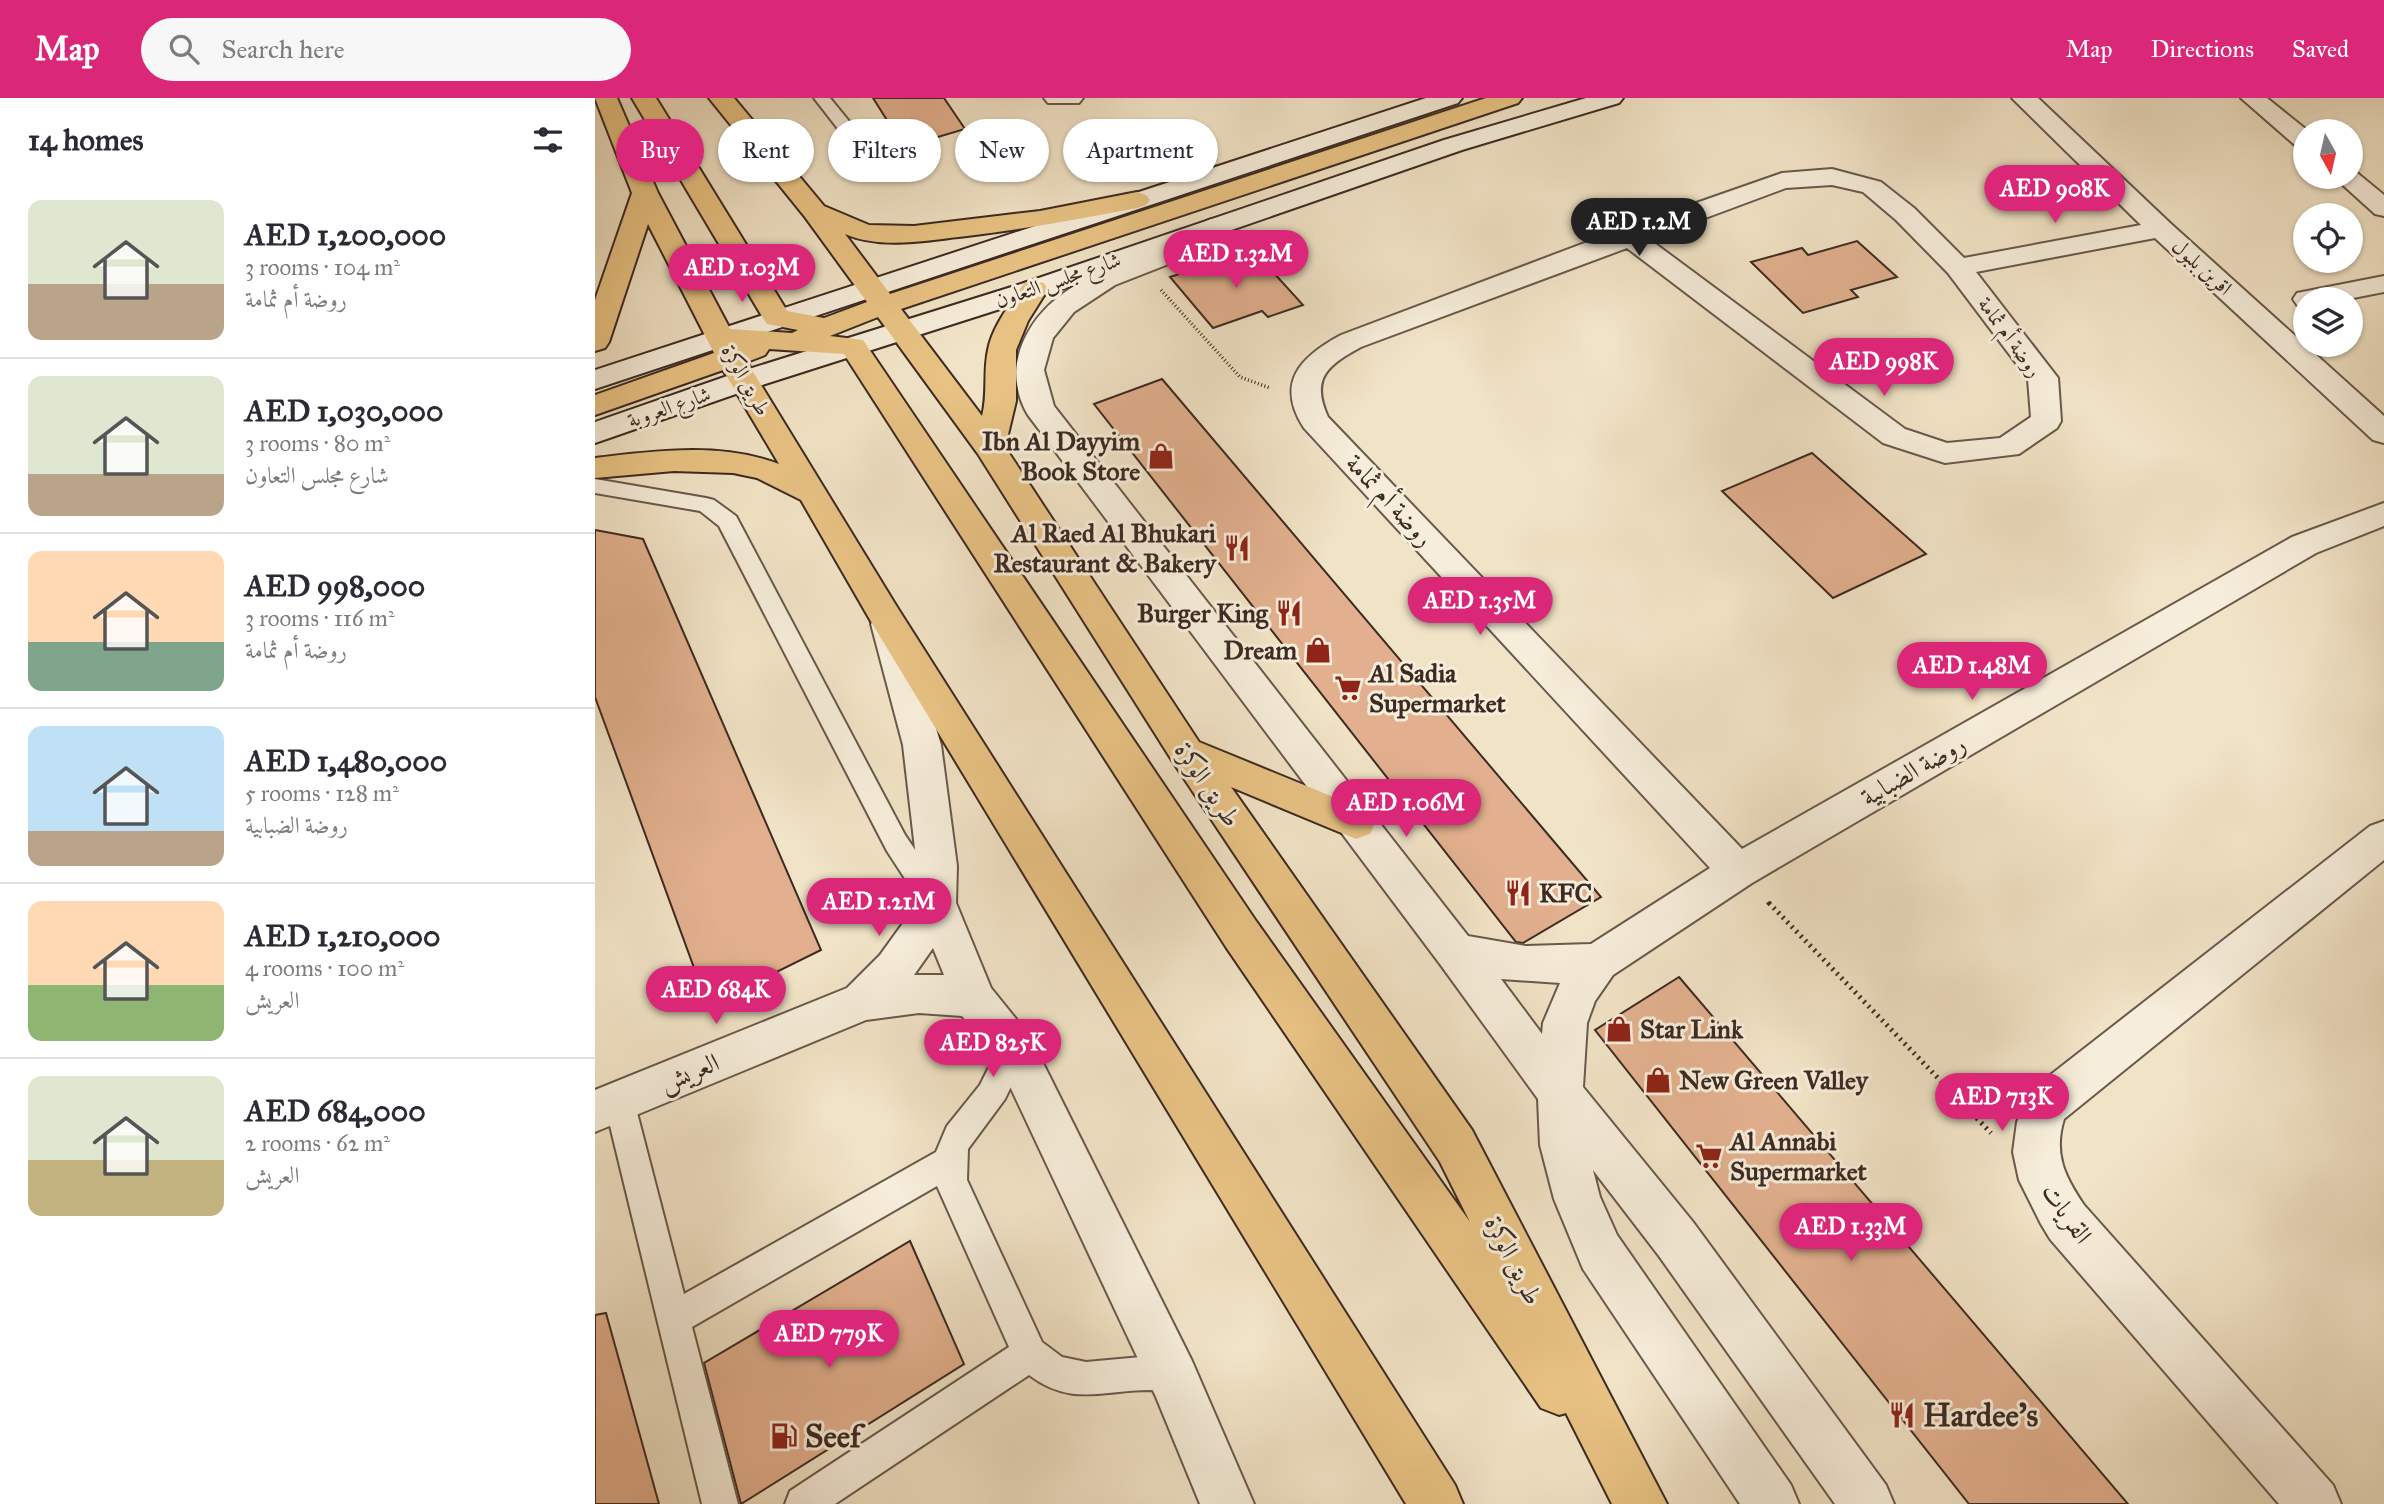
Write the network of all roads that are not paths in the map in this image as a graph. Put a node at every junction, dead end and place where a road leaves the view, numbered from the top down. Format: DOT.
graph roads {
  1 [pos="605,98"];
  2 [pos="644,98"];
  3 [pos="721,98"];
  4 [pos="822,98"];
  5 [pos="1056,98"];
  6 [pos="1071,98"];
  7 [pos="1450,98"];
  8 [pos="1510,98"];
  9 [pos="1611,98"];
  10 [pos="2024,98"];
  11 [pos="2253,98"];
  12 [pos="839,119"];
  13 [pos="2293,131"];
  14 [pos="2363,182"];
  15 [pos="645,193"];
  16 [pos="1159,195"];
  17 [pos="2384,208"];
  18 [pos="814,211"];
  19 [pos="1215,225"];
  20 [pos="2161,229"];
  21 [pos="1628,236"];
  22 [pos="1958,267"];
  23 [pos="2384,284"];
  24 [pos="2363,288"];
  25 [pos="1034,289"];
  26 [pos="2293,302"];
  27 [pos="885,308"];
  28 [pos="2249,311"];
  29 [pos="806,333"];
  30 [pos="595,342"];
  31 [pos="732,359"];
  32 [pos="595,380"];
  33 [pos="595,405"];
  34 [pos="595,433"];
  35 [pos="2384,433"];
  36 [pos="989,447"];
  37 [pos="595,468"];
  38 [pos="595,486"];
  39 [pos="813,492"];
  40 [pos="2384,514"];
  41 [pos="885,616"];
  42 [pos="1186,752"];
  43 [pos="1356,822"];
  44 [pos="2384,837"];
  45 [pos="1738,870"];
  46 [pos="936,903"];
  47 [pos="1455,951"];
  48 [pos="1598,962"];
  49 [pos="975,1000"];
  50 [pos="862,1002"];
  51 [pos="1014,1049"];
  52 [pos="1559,1094"];
  53 [pos="607,1106"];
  54 [pos="948,1163"];
  55 [pos="673,1319"];
  56 [pos="1030,1354"];
  57 [pos="1174,1379"];
  58 [pos="720,1504"];
  59 [pos="803,1504"];
  60 [pos="1227,1504"];
  61 [pos="1436,1504"];
  62 [pos="1639,1504"];
  63 [pos="1772,1504"];
  64 [pos="1867,1504"];
  65 [pos="2314,1504"];
  1 -- 15 [label="highway, طريق الوكرة"];
  2 -- 29 [label="highway"];
  3 -- 18 [label="highway, طريق الوكرة"];
  4 -- 12 [label="lane"];
  5 -- 6 [label="street"];
  7 -- 16 [label="street, شارع مجلس التعاون"];
  8 -- 27 [label="highway"];
  9 -- 19 [label="street, شارع مجلس التعاون"];
  10 -- 20 [label="street, اقرين بلبول"];
  11 -- 13 [label="street"];
  14 -- 17 [label="street"];
  15 -- 30 [label="highway"];
  15 -- 31 [label="highway, طريق الوكرة"];
  16 -- 18 [label="highway"];
  16 -- 27 [label="street, شارع مجلس التعاون"];
  18 -- 27 [label="highway, طريق الوكرة"];
  19 -- 25 [label="street, شارع مجلس التعاون"];
  19 -- 43 [label="street"];
  20 -- 22 [label="street, روضة أم ثمامة"];
  20 -- 28 [label="street, اقرين بلبول"];
  21 -- 22 [label="street, روضة أم ثمامة"];
  21 -- 22 [label="street, روضة أم ثمامة"];
  21 -- 45 [label="street, روضة أم ثمامة"];
  23 -- 24 [label="street"];
  25 -- 27 [label="street, شارع مجلس التعاون"];
  25 -- 36 [label="highway"];
  26 -- 28 [label="street"];
  27 -- 29 [label="street, شارع مجلس التعاون"];
  27 -- 29 [label="highway"];
  27 -- 36 [label="highway, طريق الوكرة"];
  28 -- 35 [label="street, اقرين بلبول"];
  29 -- 31 [label="street, شارع مجلس التعاون"];
  29 -- 31 [label="highway"];
  29 -- 31 [label="highway"];
  29 -- 62 [label="highway"];
  31 -- 32 [label="street, شارع العروبة"];
  31 -- 33 [label="highway"];
  31 -- 34 [label="street, شارع العروبة"];
  31 -- 39 [label="highway, طريق الوكرة"];
  36 -- 42 [label="highway, طريق الوكرة"];
  37 -- 39 [label="highway"];
  38 -- 46 [label="lane"];
  39 -- 41 [label="highway, طريق الوكرة"];
  40 -- 45 [label="street, روضة الضبابية"];
  41 -- 46 [label="street, طريق الوكرة"];
  41 -- 61 [label="highway, طريق الوكرة"];
  42 -- 43 [label="highway"];
  42 -- 62 [label="highway, طريق الوكرة"];
  43 -- 47 [label="street"];
  44 -- 65 [label="street, القريات"];
  45 -- 48 [label="street, روضة الضبابية"];
  46 -- 49 [label="street, طريق الوكرة"];
  46 -- 50 [label="street, العريش"];
  47 -- 48 [label="street, روضة الضبابية"];
  47 -- 52 [label="street"];
  48 -- 52 [label="street, روضة الضبابية"];
  49 -- 50 [label="street, العريش"];
  49 -- 51 [label="street, طريق الوكرة"];
  50 -- 53 [label="street, العريش"];
  51 -- 54 [label="lane"];
  51 -- 57 [label="street, طريق الوكرة"];
  52 -- 63 [label="street"];
  52 -- 64 [label="street"];
  53 -- 55 [label="lane"];
  54 -- 55 [label="lane"];
  54 -- 56 [label="lane"];
  55 -- 58 [label="lane"];
  56 -- 57 [label="lane"];
  56 -- 59 [label="lane"];
  57 -- 60 [label="street, طريق الوكرة"];
}
